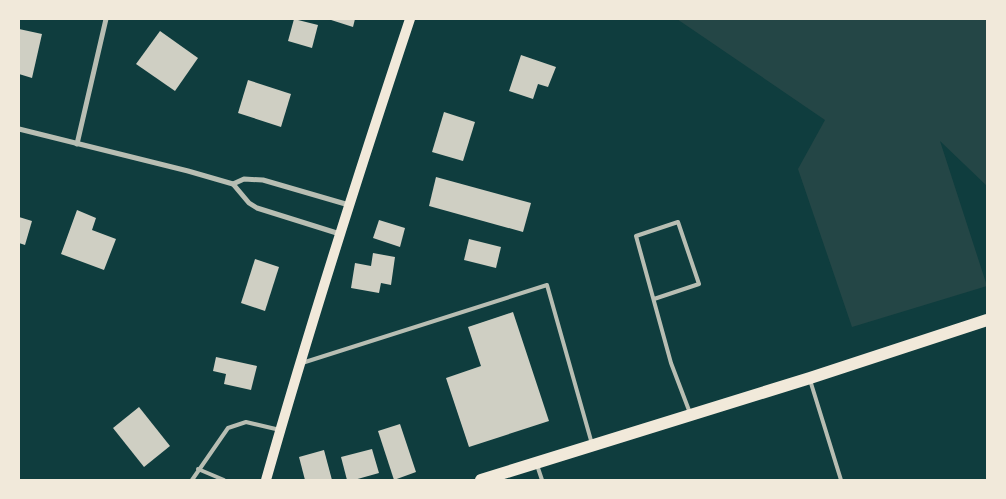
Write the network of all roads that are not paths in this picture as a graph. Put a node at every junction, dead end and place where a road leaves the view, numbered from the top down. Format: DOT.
graph roads {
  1 [pos="106,19"];
  2 [pos="410,19"];
  3 [pos="19,129"];
  4 [pos="77,144"];
  5 [pos="233,184"];
  6 [pos="349,205"];
  7 [pos="340,234"];
  8 [pos="654,299"];
  9 [pos="987,320"];
  10 [pos="299,364"];
  11 [pos="810,378"];
  12 [pos="691,415"];
  13 [pos="280,430"];
  14 [pos="593,446"];
  15 [pos="536,463"];
  16 [pos="198,469"];
  17 [pos="192,480"];
  18 [pos="224,480"];
  19 [pos="266,480"];
  20 [pos="481,480"];
  21 [pos="542,480"];
  22 [pos="841,480"];
  1 -- 4 [label="street"];
  2 -- 6 [label="main road"];
  3 -- 4 [label="street"];
  4 -- 5 [label="street"];
  5 -- 6 [label="street"];
  5 -- 7 [label="street"];
  6 -- 7 [label="main road"];
  7 -- 10 [label="main road"];
  8 -- 8 [label="lane"];
  8 -- 12 [label="lane"];
  9 -- 11 [label="main road"];
  10 -- 13 [label="main road"];
  10 -- 14 [label="lane"];
  11 -- 12 [label="main road"];
  11 -- 22 [label="lane"];
  12 -- 14 [label="main road"];
  13 -- 16 [label="lane"];
  13 -- 19 [label="main road"];
  14 -- 15 [label="main road"];
  15 -- 20 [label="main road"];
  15 -- 21 [label="lane"];
  16 -- 17 [label="lane"];
  16 -- 18 [label="lane"];
}
